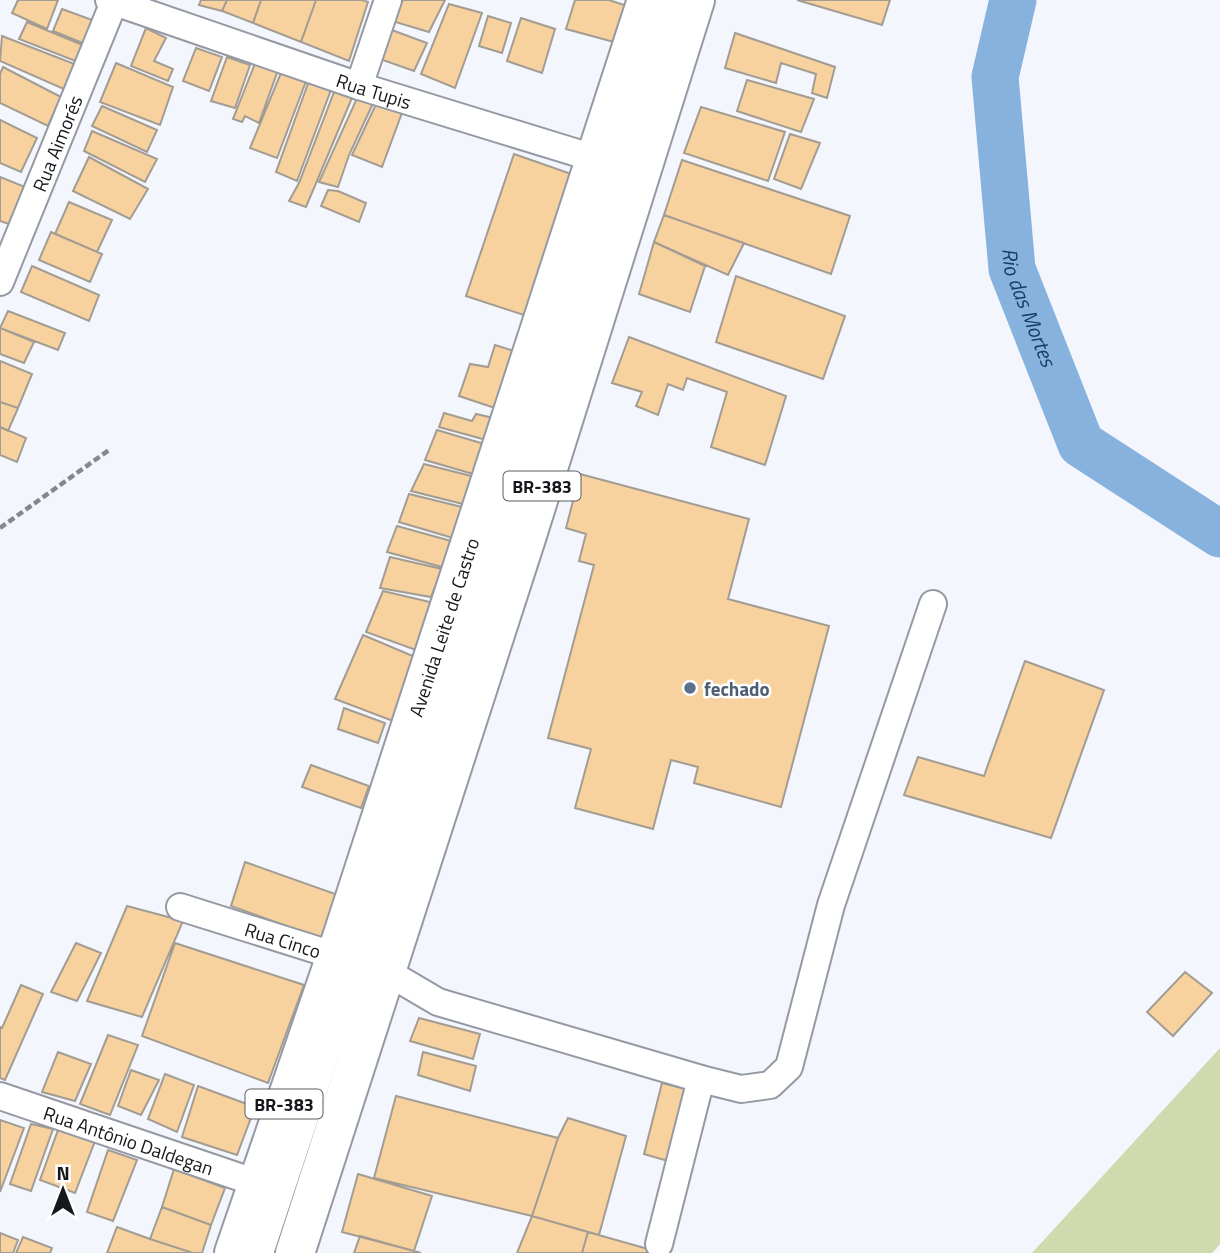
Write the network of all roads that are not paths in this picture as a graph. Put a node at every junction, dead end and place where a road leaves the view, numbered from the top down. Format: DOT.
graph roads {
  1 [pos="388,0"];
  2 [pos="647,0"];
  3 [pos="674,0"];
  4 [pos="695,0"];
  5 [pos="112,1"];
  6 [pos="359,86"];
  7 [pos="621,160"];
  8 [pos="6,246"];
  9 [pos="0,282"];
  10 [pos="933,604"];
  11 [pos="180,907"];
  12 [pos="360,963"];
  13 [pos="701,1079"];
  14 [pos="0,1096"];
  15 [pos="257,1183"];
  16 [pos="659,1244"];
  17 [pos="234,1253"];
  18 [pos="260,1253"];
  19 [pos="295,1253"];
  1 -- 6 [label="street"];
  2 -- 7 [label="highway, Avenida Leite de Castro / BR-383"];
  3 -- 7 [label="street"];
  4 -- 7 [label="highway, Avenida Leite de Castro / BR-383"];
  5 -- 6 [label="street, Rua Tupis"];
  5 -- 8 [label="street, Rua Aimorés"];
  6 -- 7 [label="street, Rua Tupis"];
  7 -- 12 [label="highway, Avenida Leite de Castro / BR-383"];
  7 -- 12 [label="highway, Avenida Leite de Castro / BR-383"];
  8 -- 9 [label="street, Rua Aimorés"];
  10 -- 13 [label="street, Rua Cinco"];
  11 -- 12 [label="street, Rua Cinco"];
  12 -- 13 [label="street, Rua Cinco"];
  12 -- 15 [label="highway, Avenida Leite de Castro / BR-383"];
  12 -- 18 [label="street"];
  12 -- 19 [label="highway, Avenida Leite de Castro / BR-383"];
  13 -- 16 [label="street"];
  14 -- 15 [label="street, Rua Antônio Daldegan"];
  15 -- 17 [label="highway, Avenida Leite de Castro / BR-383"];
}
